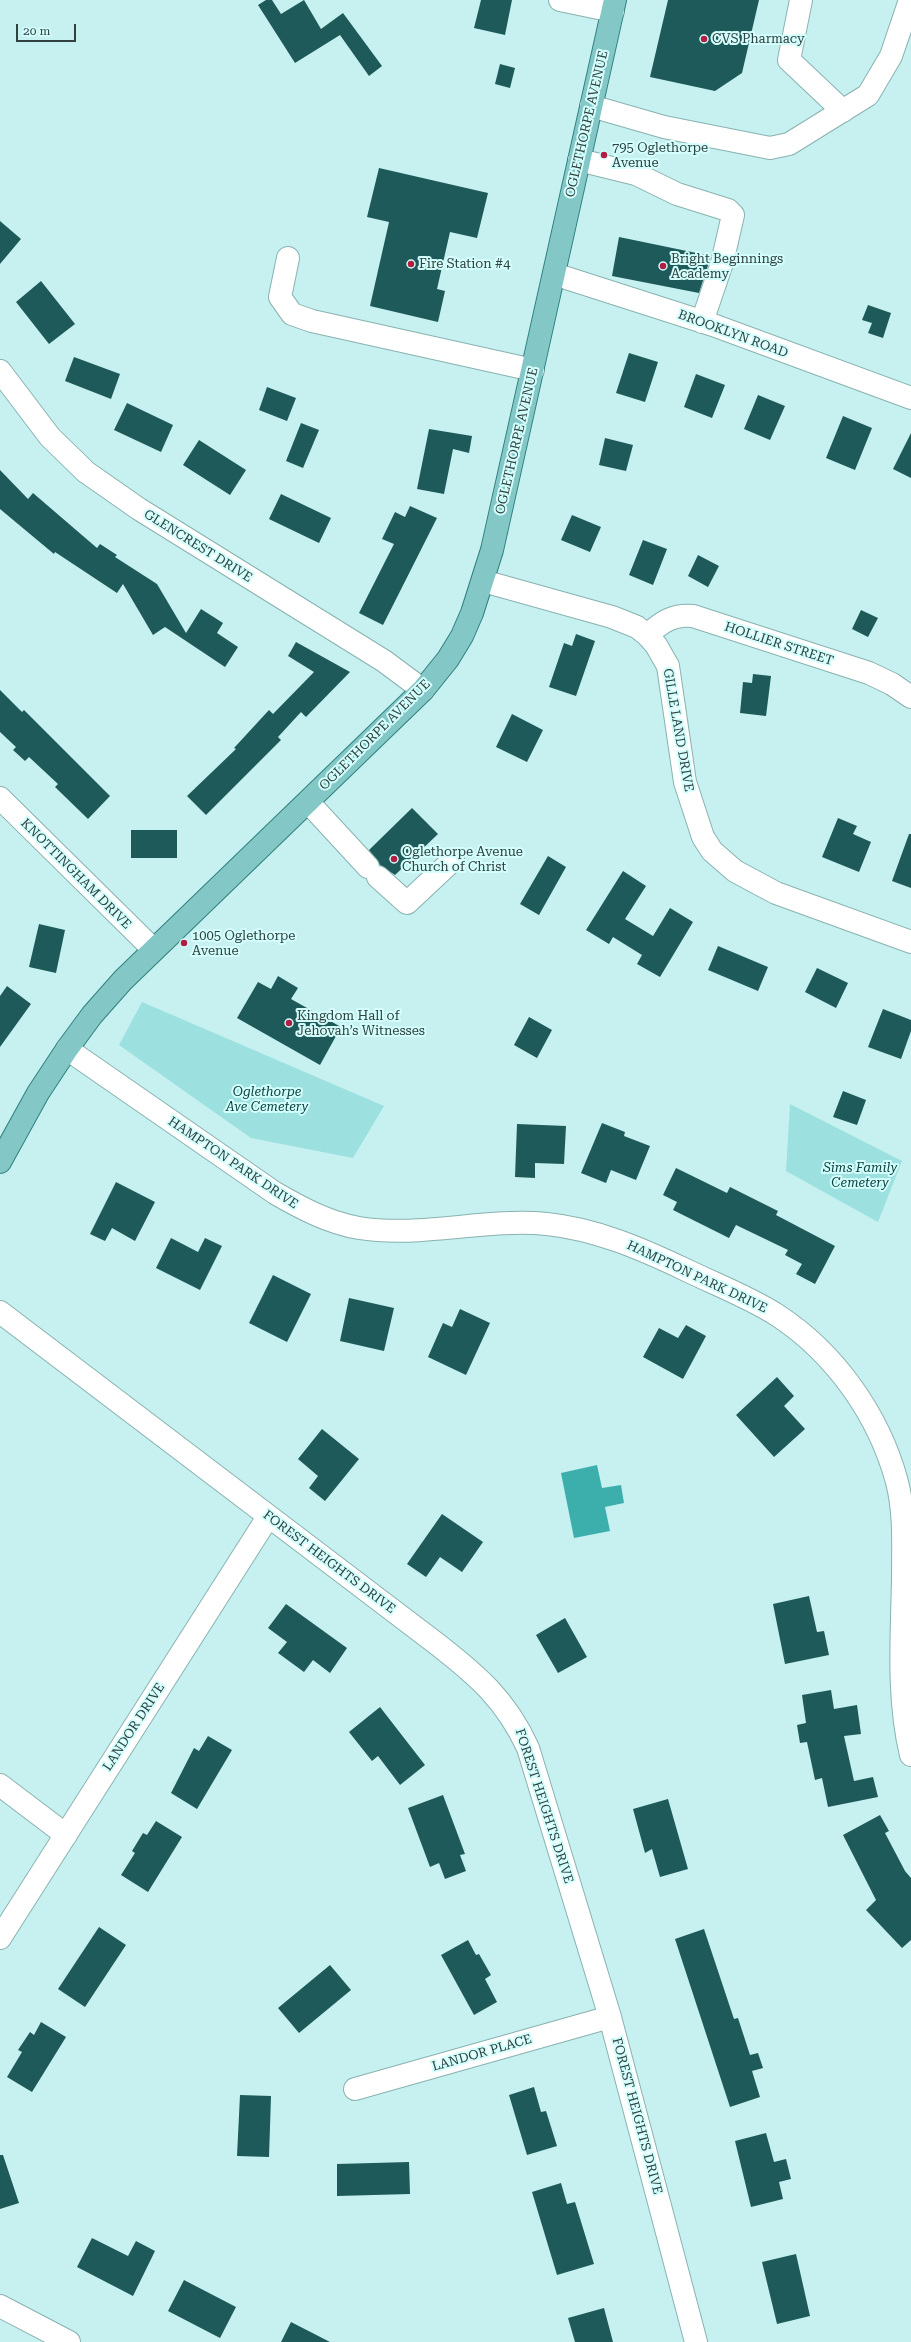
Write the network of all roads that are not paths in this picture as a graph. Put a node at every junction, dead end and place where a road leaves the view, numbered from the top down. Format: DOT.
graph roads {
  1 [pos="560,0"];
  2 [pos="801,0"];
  3 [pos="910,0"];
  4 [pos="614,5"];
  5 [pos="591,106"];
  6 [pos="843,110"];
  7 [pos="579,160"];
  8 [pos="288,258"];
  9 [pos="554,274"];
  10 [pos="702,322"];
  11 [pos="533,370"];
  12 [pos="0,371"];
  13 [pos="911,398"];
  14 [pos="483,580"];
  15 [pos="647,634"];
  16 [pos="423,690"];
  17 [pos="911,698"];
  18 [pos="0,798"];
  19 [pos="308,802"];
  20 [pos="453,860"];
  21 [pos="911,942"];
  22 [pos="153,949"];
  23 [pos="67,1049"];
  24 [pos="0,1162"];
  25 [pos="0,1312"];
  26 [pos="268,1517"];
  27 [pos="911,1755"];
  28 [pos="0,1786"];
  29 [pos="66,1835"];
  30 [pos="0,1938"];
  31 [pos="610,2018"];
  32 [pos="354,2089"];
  33 [pos="0,2306"];
  34 [pos="69,2342"];
  35 [pos="696,2342"];
  1 -- 4 [label="street"];
  2 -- 6 [label="street"];
  3 -- 6 [label="street"];
  4 -- 5 [label="main road, OGLETHORPE AVENUE"];
  5 -- 6 [label="street"];
  5 -- 7 [label="main road, OGLETHORPE AVENUE"];
  7 -- 9 [label="main road, OGLETHORPE AVENUE"];
  7 -- 10 [label="street"];
  8 -- 11 [label="street"];
  9 -- 10 [label="street, BROOKLYN ROAD"];
  9 -- 11 [label="main road, OGLETHORPE AVENUE"];
  10 -- 13 [label="street, BROOKLYN ROAD"];
  11 -- 14 [label="main road, OGLETHORPE AVENUE"];
  12 -- 16 [label="street, GLENCREST DRIVE"];
  14 -- 15 [label="street, GILLE LAND DRIVE"];
  14 -- 16 [label="main road, OGLETHORPE AVENUE"];
  15 -- 17 [label="street, HOLLIER STREET"];
  15 -- 21 [label="street, GILLE LAND DRIVE"];
  16 -- 19 [label="main road, OGLETHORPE AVENUE"];
  18 -- 22 [label="street, KNOTTINGHAM DRIVE"];
  19 -- 20 [label="street"];
  19 -- 22 [label="main road, OGLETHORPE AVENUE"];
  22 -- 23 [label="main road, OGLETHORPE AVENUE"];
  23 -- 24 [label="main road, OGLETHORPE AVENUE"];
  23 -- 27 [label="street, HAMPTON PARK DRIVE"];
  25 -- 26 [label="street, FOREST HEIGHTS DRIVE"];
  26 -- 29 [label="street, LANDOR DRIVE"];
  26 -- 31 [label="street, FOREST HEIGHTS DRIVE"];
  28 -- 29 [label="street"];
  29 -- 30 [label="street, LANDOR DRIVE"];
  31 -- 32 [label="street, LANDOR PLACE"];
  31 -- 35 [label="street, FOREST HEIGHTS DRIVE"];
  33 -- 34 [label="street"];
}
